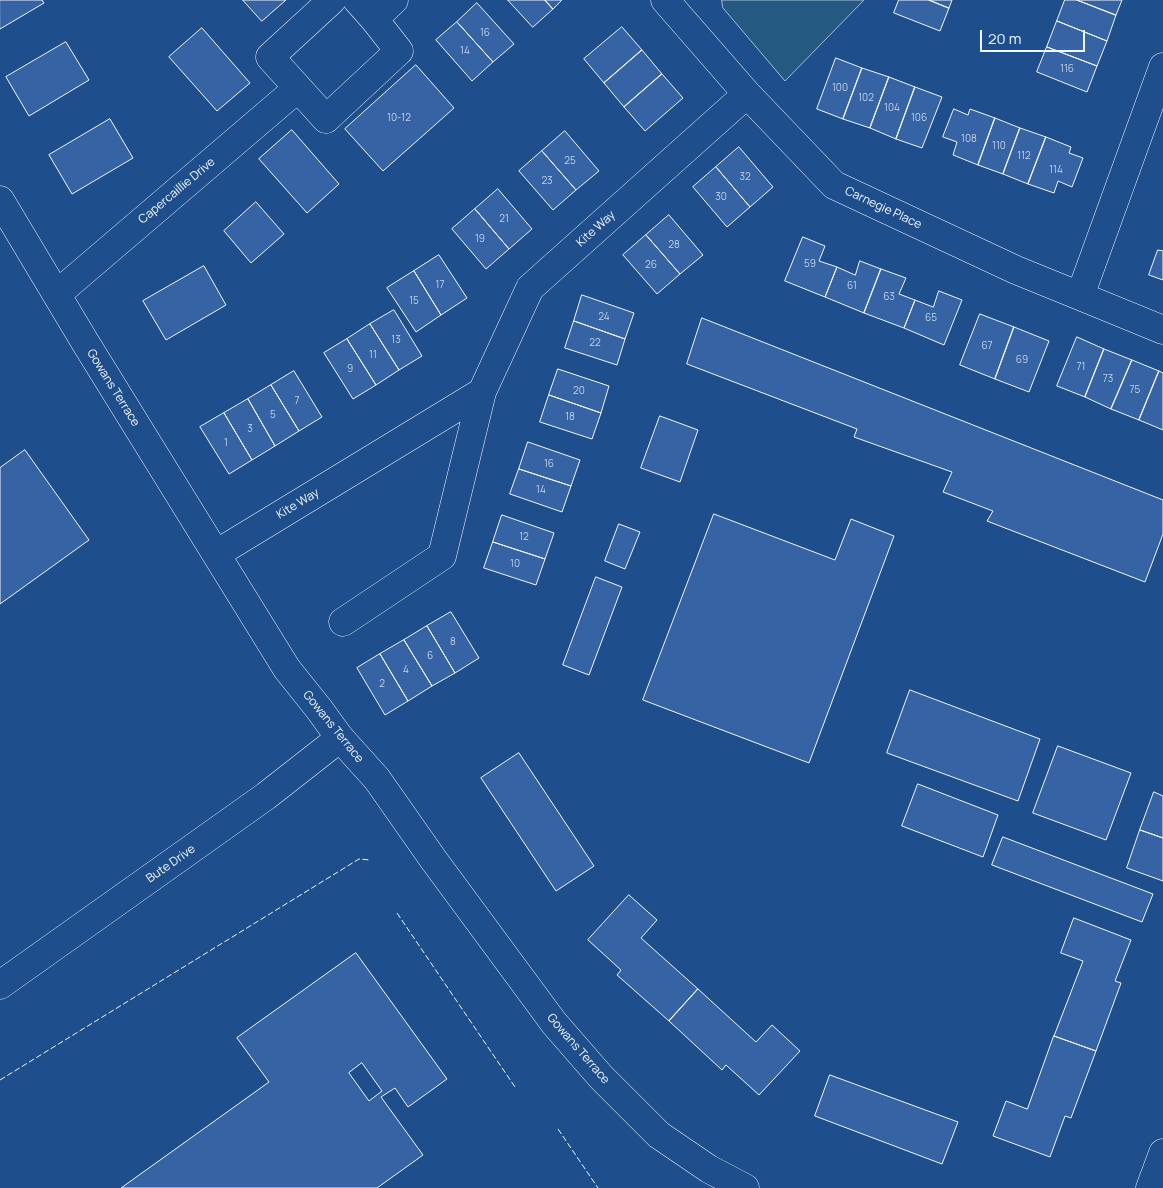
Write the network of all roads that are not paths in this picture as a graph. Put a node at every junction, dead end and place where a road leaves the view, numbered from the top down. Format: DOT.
graph roads {
  1 [pos="332,0"];
  2 [pos="394,0"];
  3 [pos="665,0"];
  4 [pos="365,9"];
  5 [pos="1163,67"];
  6 [pos="298,88"];
  7 [pos="747,94"];
  8 [pos="0,200"];
  9 [pos="57,294"];
  10 [pos="1080,296"];
  11 [pos="1163,330"];
  12 [pos="482,392"];
  13 [pos="216,554"];
  14 [pos="343,622"];
  15 [pos="340,738"];
  16 [pos="0,985"];
  17 [pos="1163,1153"];
  18 [pos="744,1188"];
  19 [pos="1150,1188"];
  1 -- 6 [label="street"];
  2 -- 4 [label="street"];
  3 -- 7 [label="street, Carnegie Place"];
  4 -- 6 [label="street"];
  5 -- 10 [label="street"];
  6 -- 9 [label="street, Capercaillie Drive"];
  7 -- 10 [label="street, Carnegie Place"];
  7 -- 12 [label="street, Kite Way"];
  8 -- 9 [label="street, Gowans Terrace"];
  9 -- 13 [label="street, Gowans Terrace"];
  10 -- 11 [label="street, Carnegie Place"];
  12 -- 13 [label="street, Kite Way"];
  12 -- 14 [label="street, Kite Way"];
  13 -- 15 [label="street, Gowans Terrace"];
  15 -- 16 [label="street, Bute Drive"];
  15 -- 18 [label="street, Gowans Terrace"];
  17 -- 19 [label="street"];
}
